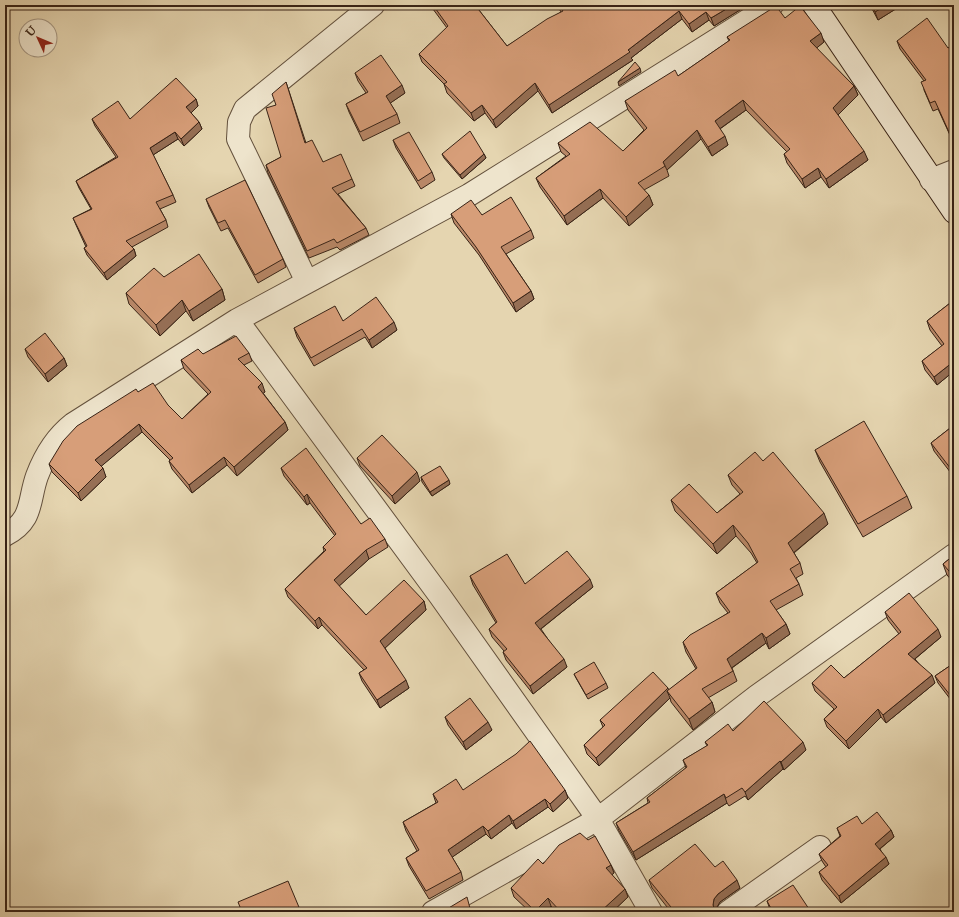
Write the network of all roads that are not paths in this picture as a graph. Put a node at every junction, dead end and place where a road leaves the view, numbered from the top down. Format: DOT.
graph roads {
  1 [pos="373,5"];
  2 [pos="772,5"];
  3 [pos="814,5"];
  4 [pos="954,171"];
  5 [pos="931,180"];
  6 [pos="954,212"];
  7 [pos="308,282"];
  8 [pos="238,320"];
  9 [pos="5,535"];
  10 [pos="954,555"];
  11 [pos="598,819"];
  12 [pos="820,847"];
  13 [pos="433,912"];
  14 [pos="650,912"];
  15 [pos="728,912"];
  1 -- 7 [label="street"];
  2 -- 7 [label="street"];
  3 -- 5 [label="street"];
  4 -- 5 [label="street"];
  5 -- 6 [label="street"];
  7 -- 8 [label="street"];
  8 -- 9 [label="street"];
  8 -- 11 [label="street"];
  10 -- 11 [label="street"];
  11 -- 13 [label="street"];
  11 -- 14 [label="street"];
  12 -- 15 [label="street"];
}
